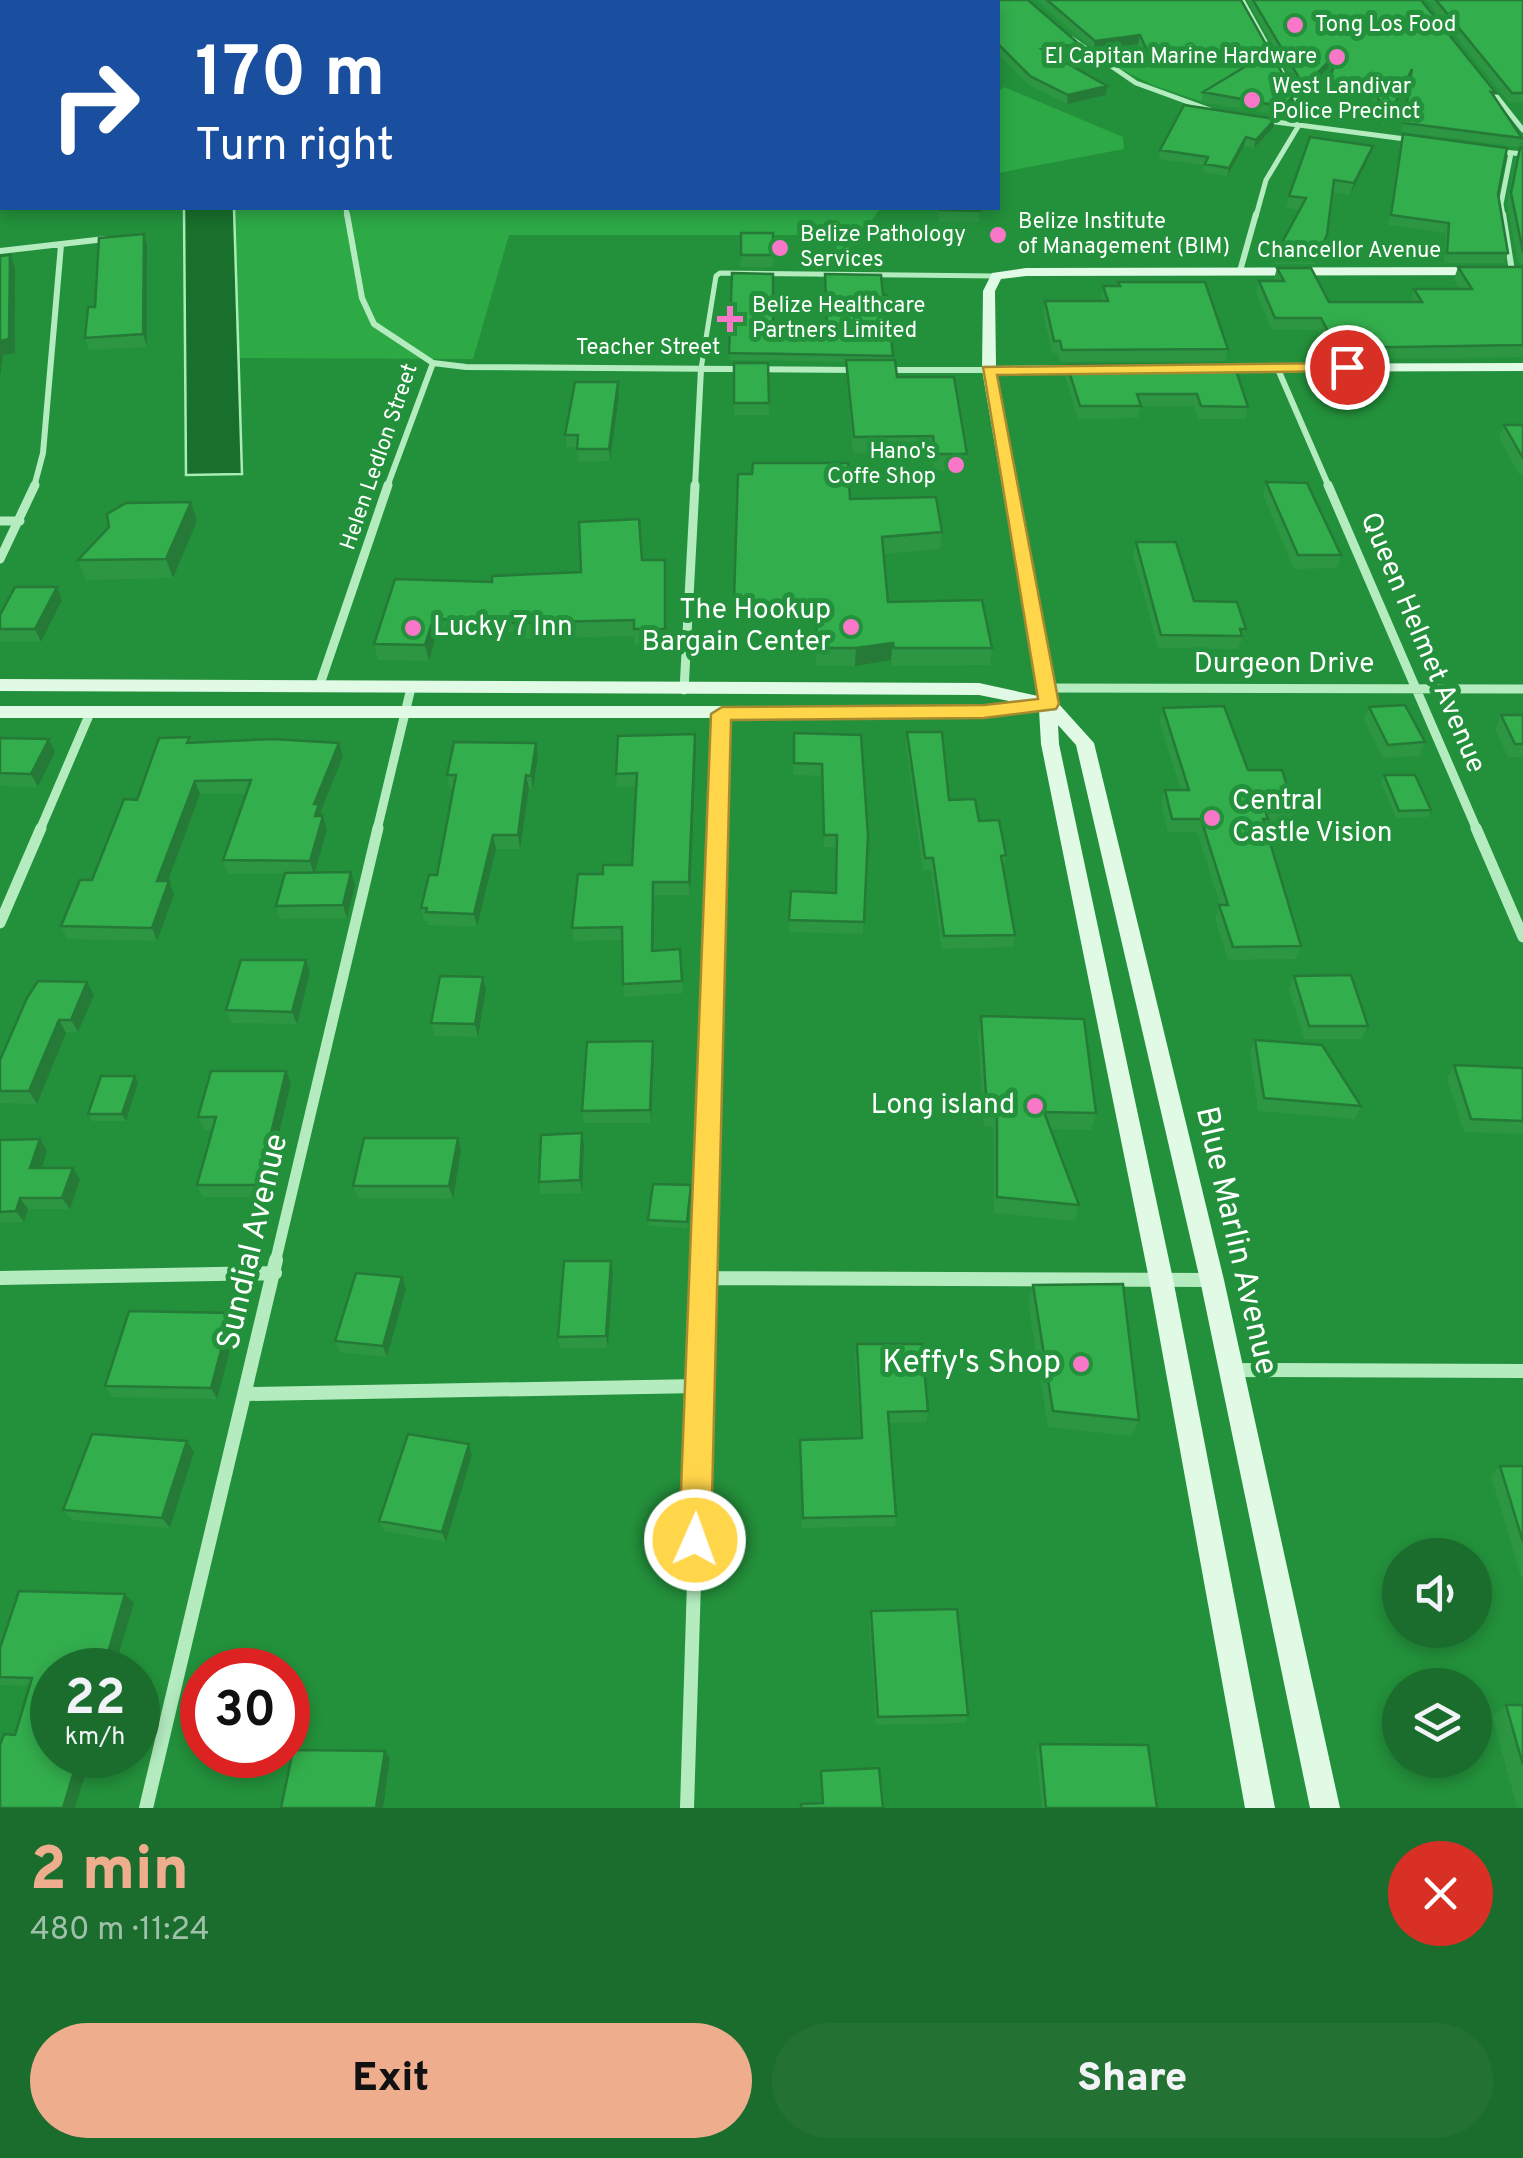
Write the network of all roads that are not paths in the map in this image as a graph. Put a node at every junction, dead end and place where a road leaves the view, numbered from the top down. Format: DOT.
graph roads {
  1 [pos="1242,0"];
  2 [pos="1067,35"];
  3 [pos="1478,72"];
  4 [pos="1217,112"];
  5 [pos="1249,118"];
  6 [pos="1298,124"];
  7 [pos="1523,130"];
  8 [pos="1414,140"];
  9 [pos="1492,150"];
  10 [pos="1511,153"];
  11 [pos="1523,154"];
  12 [pos="346,210"];
  13 [pos="105,239"];
  14 [pos="61,245"];
  15 [pos="0,252"];
  16 [pos="1240,271"];
  17 [pos="1517,271"];
  18 [pos="996,276"];
  19 [pos="434,362"];
  20 [pos="1277,367"];
  21 [pos="1523,367"];
  22 [pos="1200,368"];
  23 [pos="701,369"];
  24 [pos="1104,369"];
  25 [pos="988,370"];
  26 [pos="0,520"];
  27 [pos="20,520"];
  28 [pos="0,559"];
  29 [pos="0,685"];
  30 [pos="319,687"];
  31 [pos="412,688"];
  32 [pos="1418,688"];
  33 [pos="1523,688"];
  34 [pos="684,690"];
  35 [pos="1047,696"];
  36 [pos="0,712"];
  37 [pos="90,713"];
  38 [pos="406,714"];
  39 [pos="722,714"];
  40 [pos="0,923"];
  41 [pos="1523,937"];
  42 [pos="276,1272"];
  43 [pos="0,1278"];
  44 [pos="702,1278"];
  45 [pos="1162,1279"];
  46 [pos="1212,1280"];
  47 [pos="1231,1370"];
  48 [pos="1523,1371"];
  49 [pos="700,1386"];
  50 [pos="247,1394"];
  51 [pos="146,1808"];
  52 [pos="687,1808"];
  53 [pos="1260,1808"];
  54 [pos="1325,1808"];
  1 -- 6 [label="street"];
  2 -- 4 [label="street"];
  3 -- 7 [label="street"];
  5 -- 6 [label="street"];
  6 -- 8 [label="street"];
  6 -- 16 [label="street"];
  9 -- 10 [label="street"];
  10 -- 11 [label="street"];
  10 -- 17 [label="street"];
  12 -- 19 [label="street, Helen Ledlon Street"];
  13 -- 14 [label="street"];
  14 -- 15 [label="street"];
  14 -- 27 [label="street"];
  16 -- 17 [label="street, Chancellor Avenue"];
  16 -- 18 [label="street, Chancellor Avenue"];
  18 -- 23 [label="lane"];
  18 -- 25 [label="street"];
  19 -- 23 [label="street, Teacher Street"];
  19 -- 30 [label="street, Helen Ledlon Street"];
  20 -- 21 [label="street"];
  20 -- 22 [label="street"];
  20 -- 32 [label="street, Queen Helmet Avenue"];
  23 -- 25 [label="street, Teacher Street"];
  23 -- 34 [label="street"];
  24 -- 25 [label="street, Teacher Street"];
  25 -- 35 [label="street"];
  26 -- 27 [label="street"];
  27 -- 28 [label="street"];
  29 -- 30 [label="street"];
  30 -- 31 [label="street"];
  31 -- 34 [label="street"];
  31 -- 38 [label="street, Sundial Avenue"];
  32 -- 33 [label="street, Durgeon Drive"];
  32 -- 35 [label="street, Durgeon Drive"];
  32 -- 41 [label="street, Queen Helmet Avenue"];
  34 -- 35 [label="street"];
  35 -- 39 [label="street"];
  35 -- 45 [label="street"];
  35 -- 46 [label="street, Blue Marlin Avenue"];
  36 -- 37 [label="street"];
  37 -- 38 [label="street"];
  37 -- 40 [label="street"];
  38 -- 39 [label="street"];
  38 -- 42 [label="street, Sundial Avenue"];
  39 -- 44 [label="street"];
  42 -- 43 [label="street"];
  42 -- 50 [label="street, Sundial Avenue"];
  44 -- 45 [label="street"];
  44 -- 49 [label="street"];
  45 -- 46 [label="street"];
  45 -- 53 [label="street"];
  46 -- 47 [label="street, Blue Marlin Avenue"];
  47 -- 48 [label="street"];
  47 -- 54 [label="street, Blue Marlin Avenue"];
  49 -- 50 [label="street"];
  49 -- 52 [label="street"];
  50 -- 51 [label="street, Sundial Avenue"];
}
